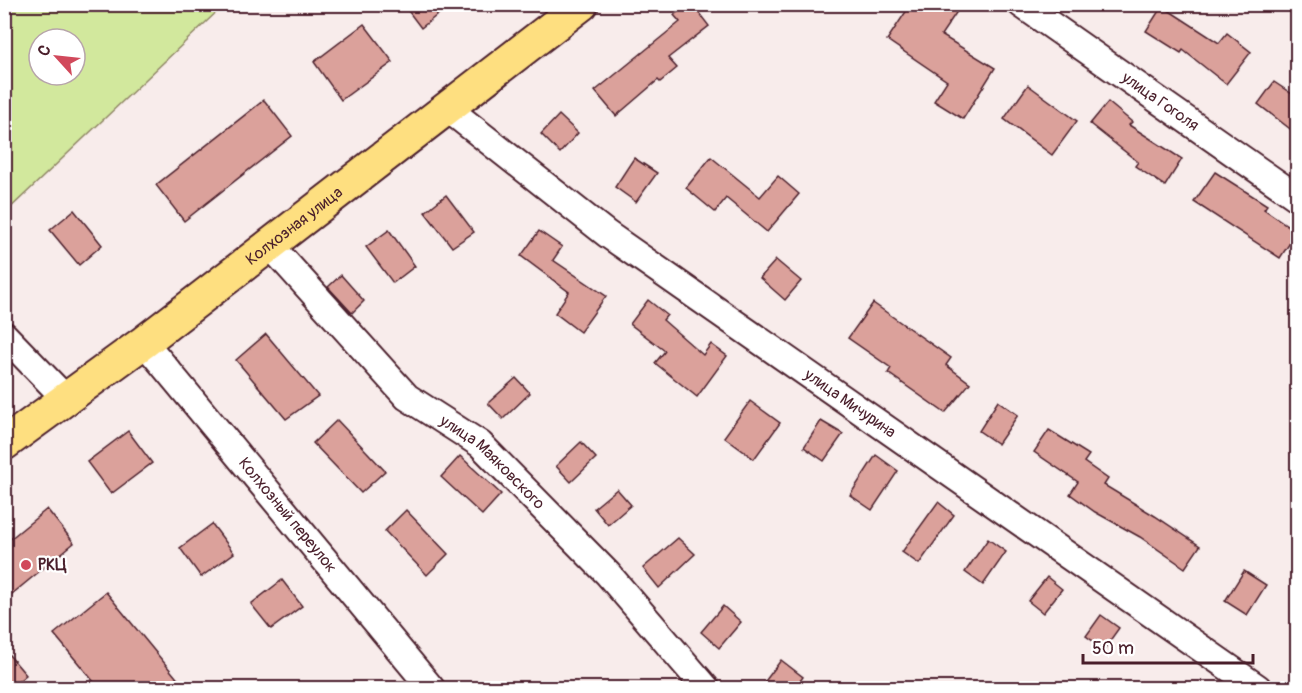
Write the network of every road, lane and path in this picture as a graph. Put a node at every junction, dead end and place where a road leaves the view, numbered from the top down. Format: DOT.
graph roads {
  1 [pos="582,4"];
  2 [pos="1021,4"];
  3 [pos="447,108"];
  4 [pos="1298,198"];
  5 [pos="269,244"];
  6 [pos="4,335"];
  7 [pos="144,342"];
  8 [pos="65,398"];
  9 [pos="4,444"];
  10 [pos="431,688"];
  11 [pos="706,688"];
  12 [pos="1258,688"];
  1 -- 3 [label="main road, Колхозная улица"];
  2 -- 4 [label="street, улица Гоголя"];
  3 -- 5 [label="main road, Колхозная улица"];
  3 -- 12 [label="street, улица Мичурина"];
  5 -- 7 [label="main road, Колхозная улица"];
  5 -- 11 [label="street, улица Маяковского"];
  6 -- 8 [label="street"];
  7 -- 8 [label="main road, Колхозная улица"];
  7 -- 10 [label="street, Колхозный переулок"];
  8 -- 9 [label="main road, Колхозная улица"];
}
